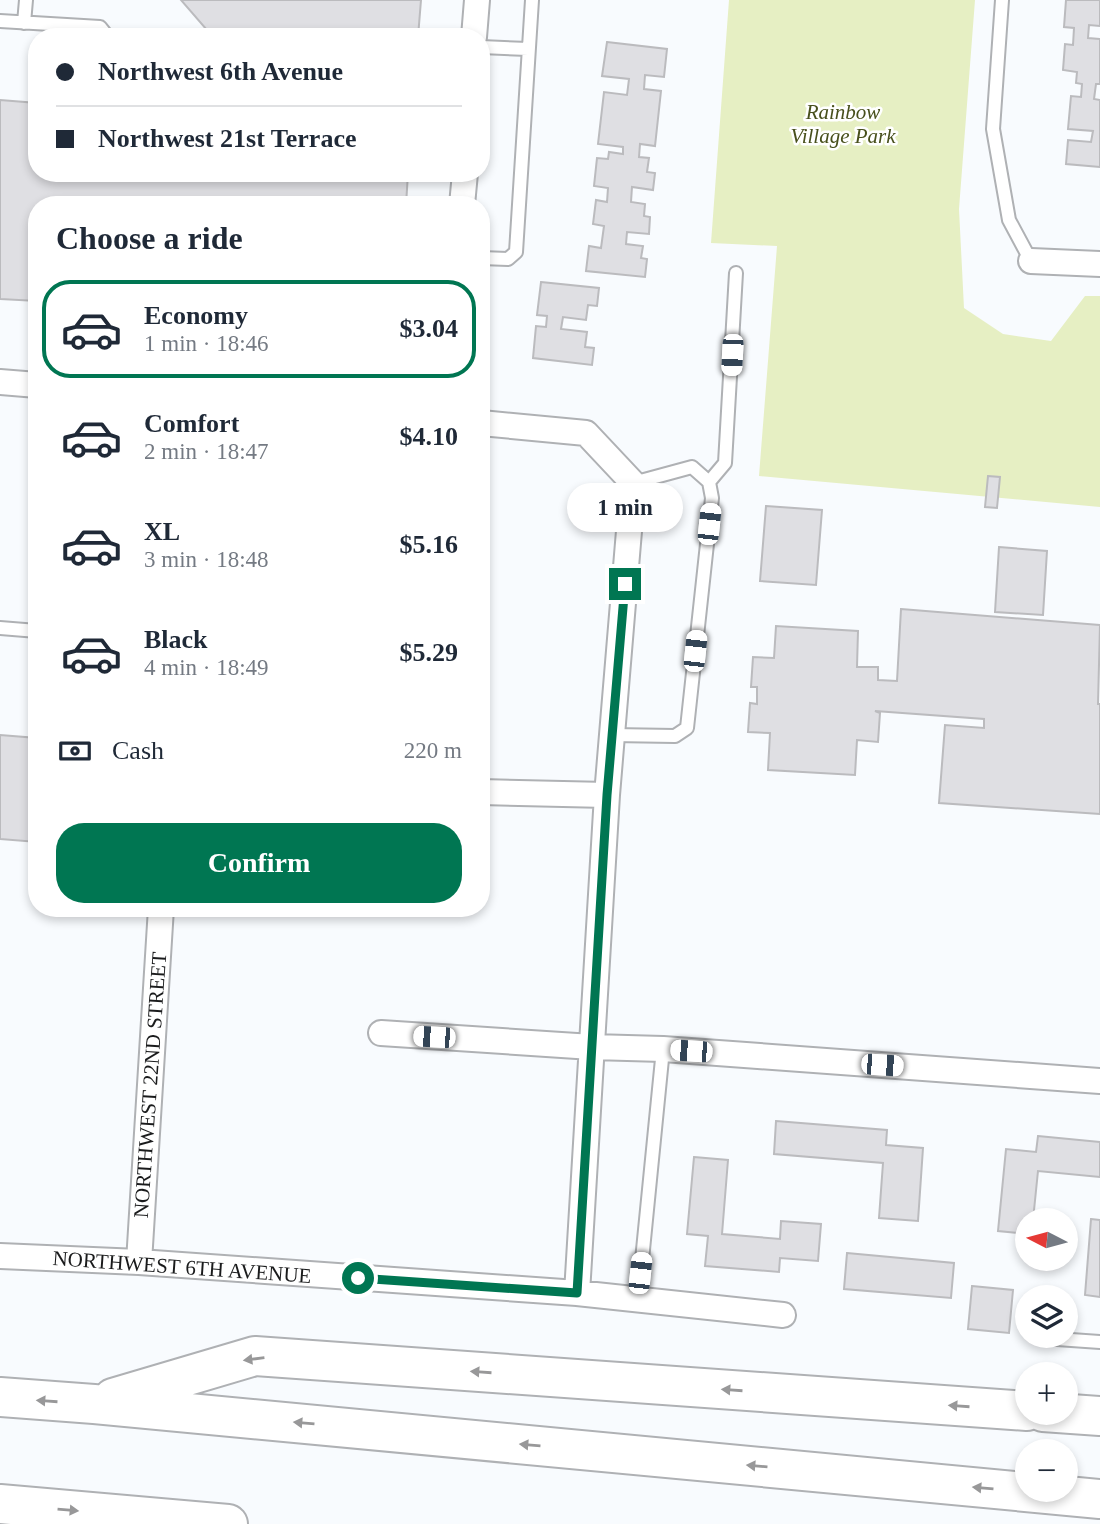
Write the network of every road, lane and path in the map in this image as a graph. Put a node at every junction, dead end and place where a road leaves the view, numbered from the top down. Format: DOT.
graph roads {
  1 [pos="26,0"];
  2 [pos="477,0"];
  3 [pos="531,0"];
  4 [pos="1002,0"];
  5 [pos="0,21"];
  6 [pos="24,23"];
  7 [pos="101,28"];
  8 [pos="475,28"];
  9 [pos="490,47"];
  10 [pos="528,49"];
  11 [pos="490,258"];
  12 [pos="1031,261"];
  13 [pos="1100,264"];
  14 [pos="736,273"];
  15 [pos="0,382"];
  16 [pos="28,384"];
  17 [pos="490,424"];
  18 [pos="709,482"];
  19 [pos="634,483"];
  20 [pos="0,628"];
  21 [pos="28,630"];
  22 [pos="612,735"];
  23 [pos="490,792"];
  24 [pos="607,795"];
  25 [pos="160,917"];
  26 [pos="381,1033"];
  27 [pos="592,1047"];
  28 [pos="663,1049"];
  29 [pos="1100,1081"];
  30 [pos="0,1256"];
  31 [pos="139,1262"];
  32 [pos="577,1293"];
  33 [pos="638,1300"];
  34 [pos="783,1315"];
  35 [pos="1078,1340"];
  36 [pos="1100,1342"];
  37 [pos="0,1397"];
  38 [pos="94,1404"];
  39 [pos="1015,1410"];
  40 [pos="1078,1414"];
  41 [pos="1100,1416"];
  42 [pos="1100,1499"];
  43 [pos="0,1504"];
  44 [pos="228,1524"];
  1 -- 6 [label="lane"];
  2 -- 8 [label="street"];
  3 -- 10 [label="lane"];
  4 -- 12 [label="lane"];
  5 -- 6 [label="lane"];
  6 -- 7 [label="lane"];
  9 -- 10 [label="lane"];
  10 -- 11 [label="lane"];
  12 -- 13 [label="street"];
  14 -- 18 [label="lane"];
  15 -- 16 [label="street"];
  17 -- 19 [label="street"];
  18 -- 19 [label="lane"];
  18 -- 22 [label="lane"];
  19 -- 22 [label="street"];
  20 -- 21 [label="lane"];
  22 -- 24 [label="street"];
  23 -- 24 [label="street"];
  24 -- 27 [label="street"];
  25 -- 31 [label="street, NORTHWEST 22ND STREET"];
  26 -- 27 [label="street"];
  27 -- 28 [label="street"];
  27 -- 32 [label="street"];
  28 -- 29 [label="street"];
  28 -- 33 [label="lane"];
  30 -- 31 [label="street, NORTHWEST 6TH AVENUE"];
  31 -- 32 [label="street, NORTHWEST 6TH AVENUE"];
  32 -- 33 [label="street, NORTHWEST 6TH AVENUE"];
  33 -- 34 [label="street, NORTHWEST 6TH AVENUE"];
  35 -- 36 [label="lane"];
  38 -- 37 [label="highway, one-way"];
  39 -- 38 [label="highway, one-way"];
  42 -- 38 [label="highway, one-way"];
  40 -- 41 [label="highway"];
  43 -- 44 [label="highway, one-way"];
}
